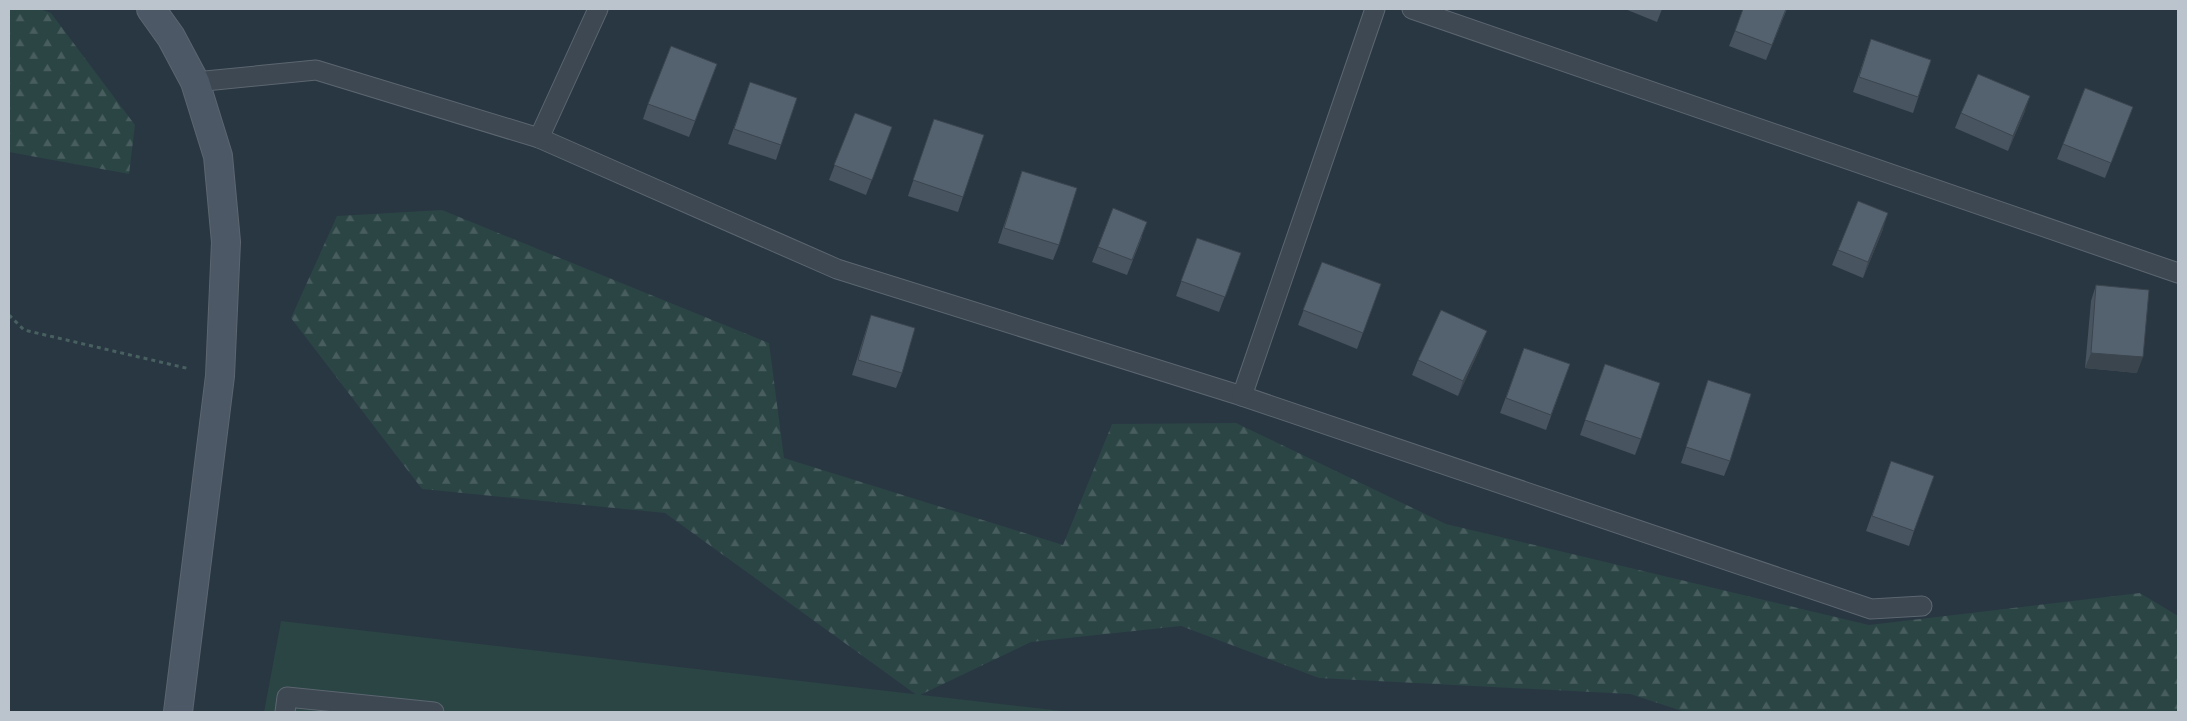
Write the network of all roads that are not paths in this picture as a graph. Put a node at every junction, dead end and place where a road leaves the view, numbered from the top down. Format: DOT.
graph roads {
  1 [pos="151,9"];
  2 [pos="598,9"];
  3 [pos="1375,9"];
  4 [pos="1412,9"];
  5 [pos="195,82"];
  6 [pos="539,138"];
  7 [pos="2178,273"];
  8 [pos="1242,396"];
  9 [pos="1922,606"];
  10 [pos="178,712"];
  11 [pos="285,712"];
  12 [pos="434,712"];
  1 -- 5 [label="street"];
  2 -- 6 [label="lane"];
  3 -- 8 [label="lane"];
  4 -- 7 [label="lane"];
  5 -- 6 [label="lane"];
  5 -- 10 [label="street"];
  6 -- 8 [label="lane"];
  8 -- 9 [label="lane"];
  11 -- 12 [label="lane"];
}
